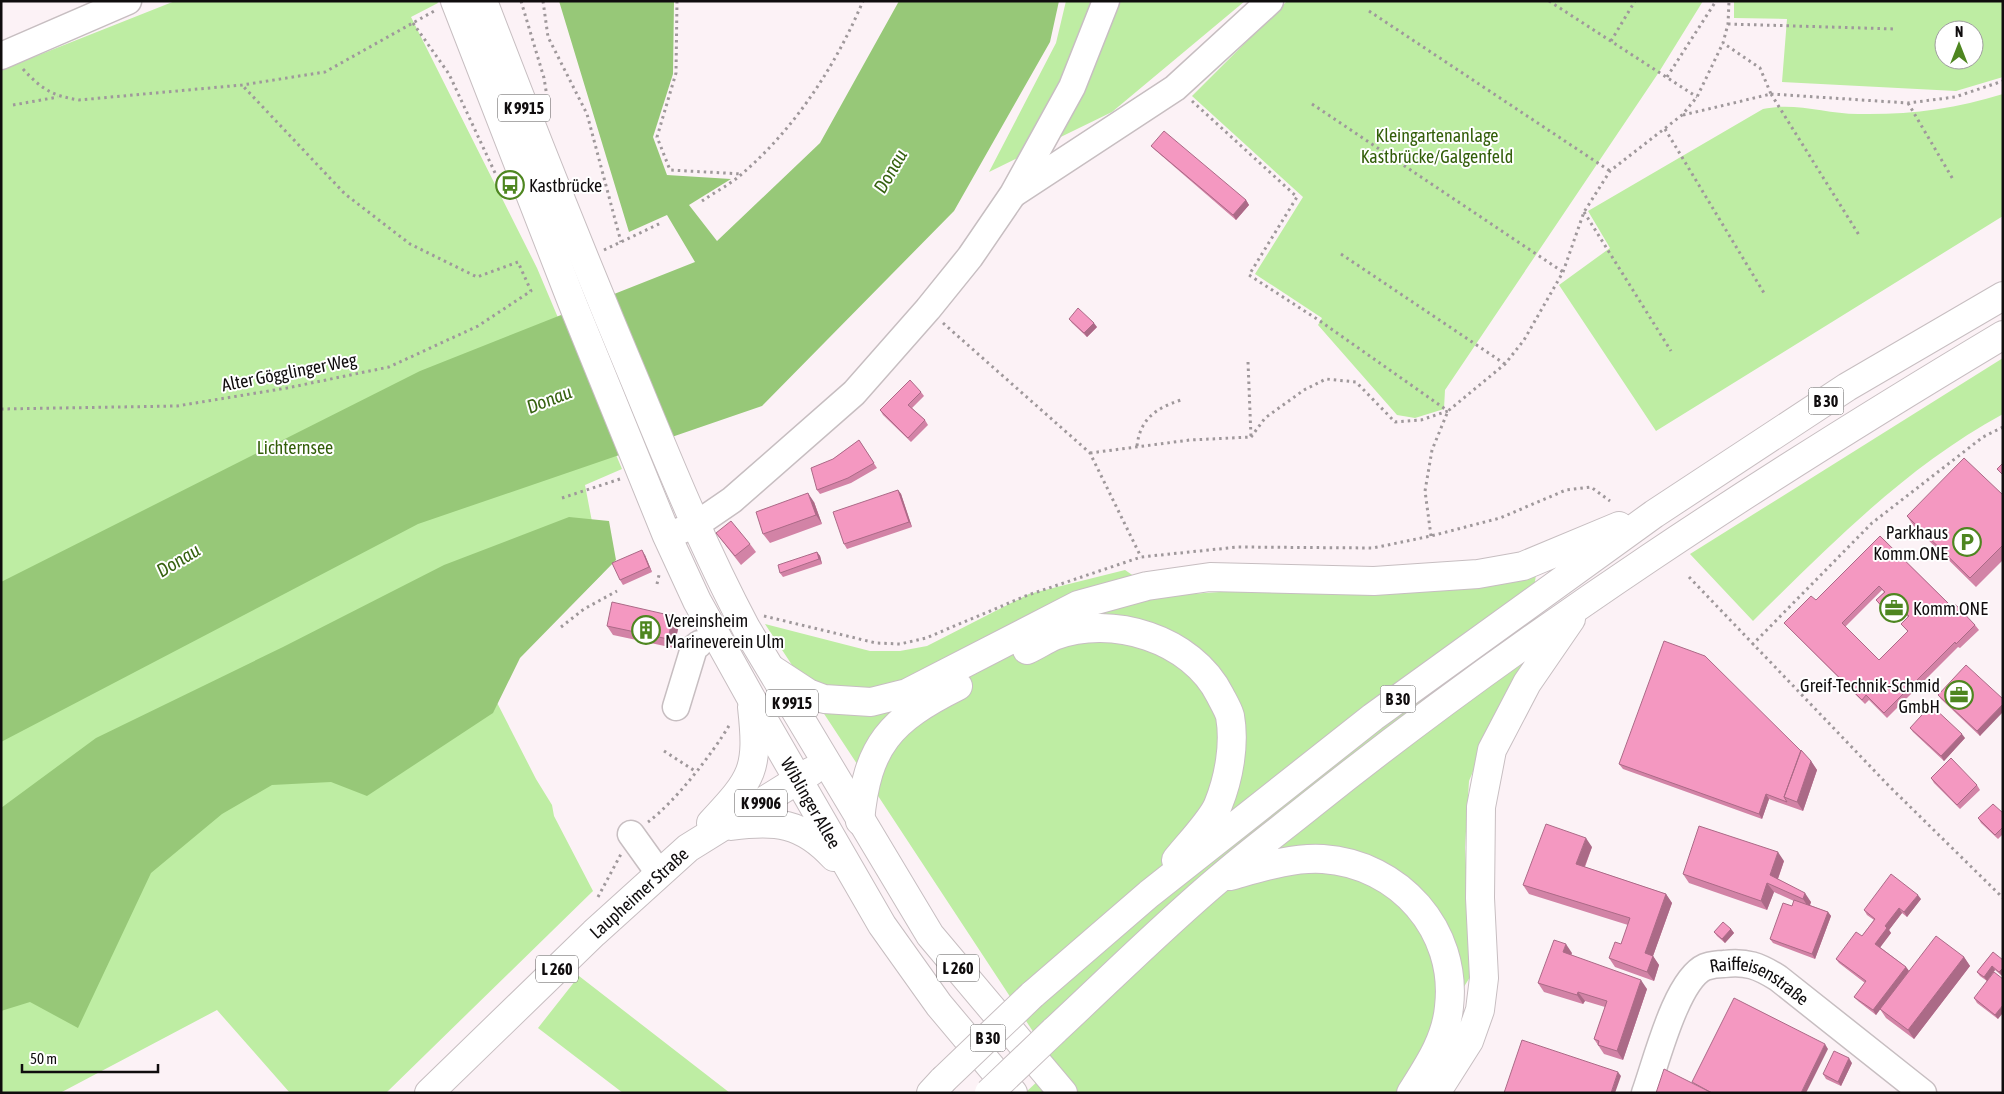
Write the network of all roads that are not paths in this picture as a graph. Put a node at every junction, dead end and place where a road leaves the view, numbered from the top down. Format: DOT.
graph roads {
  1 [pos="128,1"];
  2 [pos="483,1"];
  3 [pos="1106,1"];
  4 [pos="1270,1"];
  5 [pos="446,5"];
  6 [pos="10,57"];
  7 [pos="1013,194"];
  8 [pos="2003,296"];
  9 [pos="2003,336"];
  10 [pos="1654,514"];
  11 [pos="697,524"];
  12 [pos="667,536"];
  13 [pos="1582,603"];
  14 [pos="699,644"];
  15 [pos="773,670"];
  16 [pos="750,698"];
  17 [pos="676,707"];
  18 [pos="826,762"];
  19 [pos="798,779"];
  20 [pos="860,821"];
  21 [pos="724,827"];
  22 [pos="631,834"];
  23 [pos="688,848"];
  24 [pos="659,873"];
  25 [pos="1219,879"];
  26 [pos="855,881"];
  27 [pos="1149,894"];
  28 [pos="937,1086"];
  29 [pos="429,1093"];
  30 [pos="989,1093"];
  31 [pos="1013,1093"];
  32 [pos="1063,1093"];
  33 [pos="1411,1093"];
  34 [pos="1436,1093"];
  35 [pos="1645,1093"];
  36 [pos="1923,1093"];
  1 -- 6 [label="street"];
  2 -- 11 [label="main road, K 9915"];
  3 -- 7 [label="street"];
  4 -- 7 [label="street"];
  5 -- 12 [label="main road, Wiblinger Allee / K 9915"];
  7 -- 11 [label="street"];
  8 -- 10 [label="main road, B 30"];
  9 -- 13 [label="main road, B 30"];
  10 -- 15 [label="main road"];
  10 -- 27 [label="main road, B 30"];
  11 -- 12 [label="street"];
  11 -- 15 [label="main road, Wiblinger Allee / K 9915"];
  12 -- 16 [label="main road, Wiblinger Allee / K 9915"];
  13 -- 25 [label="main road, B 30"];
  13 -- 34 [label="main road"];
  14 -- 17 [label="street"];
  15 -- 18 [label="main road, Wiblinger Allee / K 9915"];
  16 -- 19 [label="main road, Wiblinger Allee / K 9915"];
  16 -- 23 [label="main road"];
  18 -- 19 [label="main road, Laupheimer Straße / K 9906"];
  18 -- 20 [label="main road, Wiblinger Allee / K 9915"];
  19 -- 21 [label="main road, Laupheimer Straße / K 9906"];
  19 -- 26 [label="main road, Wiblinger Allee / K 9915"];
  20 -- 27 [label="main road"];
  20 -- 32 [label="main road, Wiblinger Allee / L 260"];
  21 -- 23 [label="main road, Laupheimer Straße / L 260"];
  21 -- 26 [label="main road, L 260"];
  22 -- 24 [label="street"];
  23 -- 24 [label="main road, Laupheimer Straße / L 260"];
  24 -- 29 [label="main road, Laupheimer Straße / L 260"];
  25 -- 30 [label="main road, B 30, bridge"];
  25 -- 33 [label="main road"];
  26 -- 31 [label="main road, Wiblinger Allee / L 260"];
  27 -- 28 [label="main road, B 30, bridge"];
  35 -- 36 [label="street, Raiffeisenstraße"];
}
